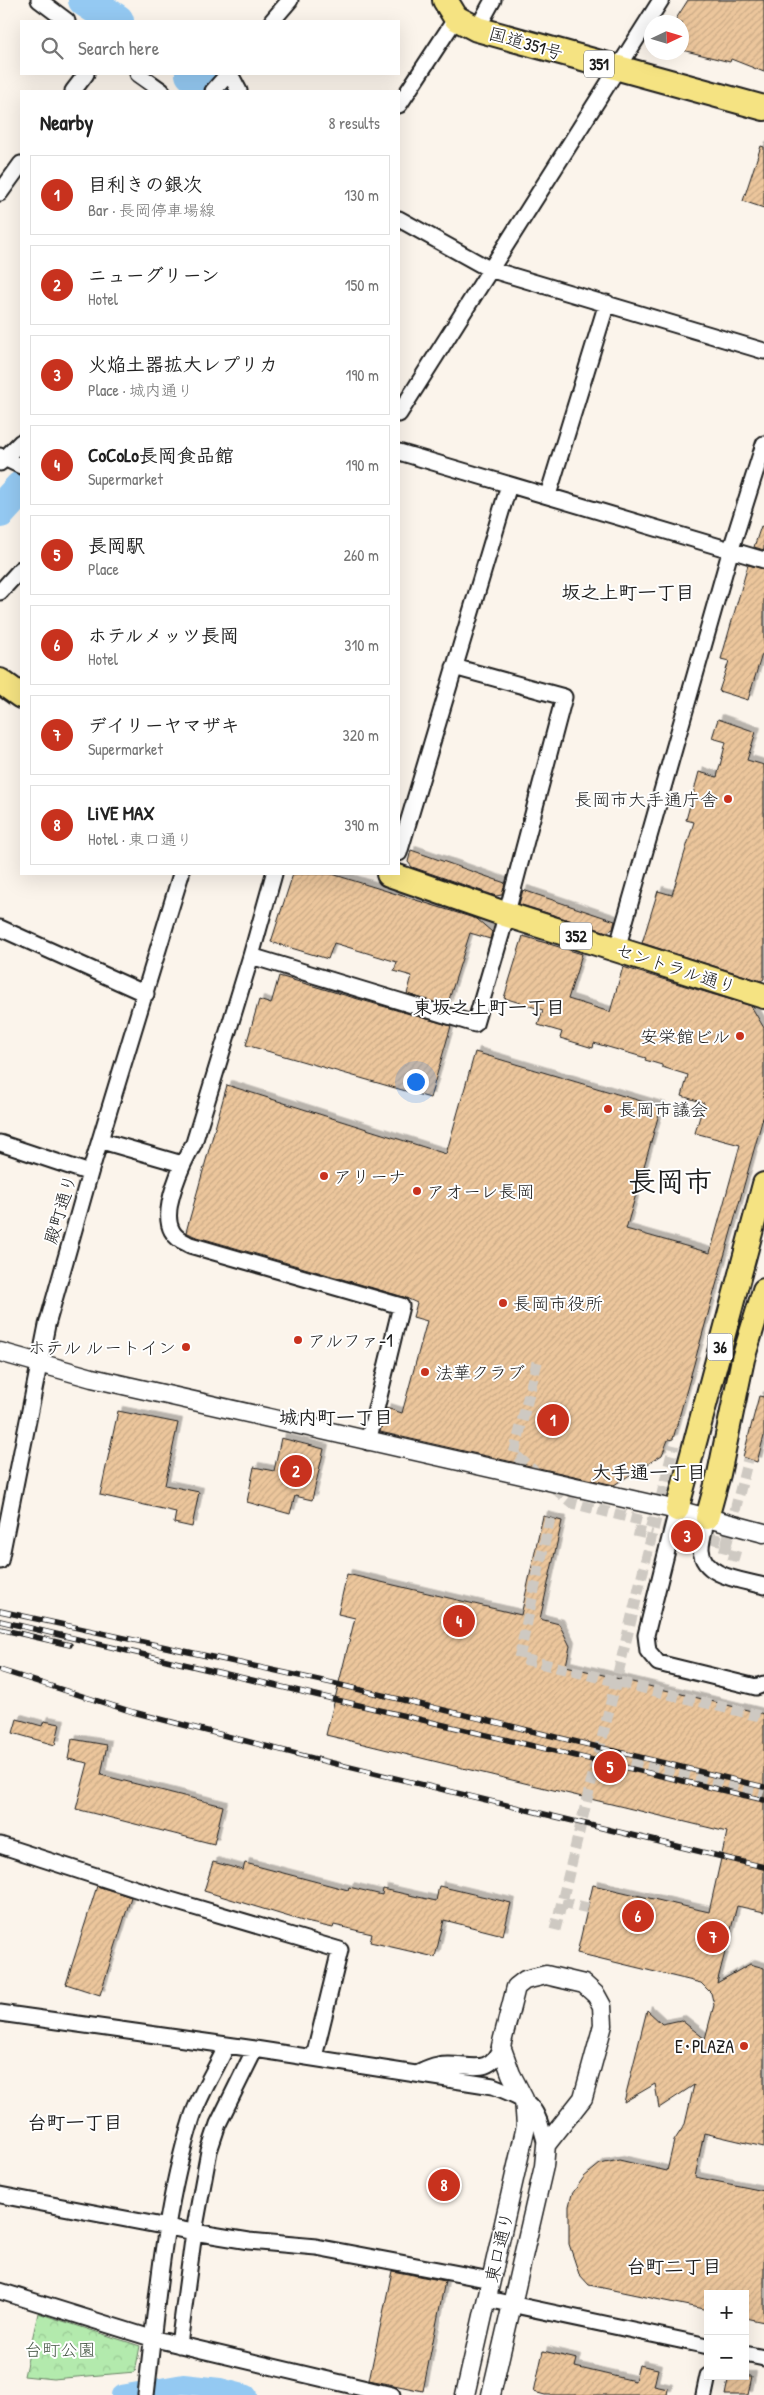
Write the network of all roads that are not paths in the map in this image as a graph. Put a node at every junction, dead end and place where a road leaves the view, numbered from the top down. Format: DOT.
graph roads {
  1 [pos="38,0"];
  2 [pos="290,0"];
  3 [pos="493,0"];
  4 [pos="661,0"];
  5 [pos="450,9"];
  6 [pos="66,20"];
  7 [pos="273,20"];
  8 [pos="477,29"];
  9 [pos="618,69"];
  10 [pos="85,75"];
  11 [pos="139,75"];
  12 [pos="222,81"];
  13 [pos="74,90"];
  14 [pos="161,90"];
  15 [pos="237,90"];
  16 [pos="400,102"];
  17 [pos="764,108"];
  18 [pos="20,165"];
  19 [pos="0,193"];
  20 [pos="400,221"];
  21 [pos="490,269"];
  22 [pos="607,303"];
  23 [pos="764,351"];
  24 [pos="400,412"];
  25 [pos="20,443"];
  26 [pos="764,444"];
  27 [pos="400,452"];
  28 [pos="2,459"];
  29 [pos="20,466"];
  30 [pos="509,485"];
  31 [pos="548,495"];
  32 [pos="732,549"];
  33 [pos="764,560"];
  34 [pos="20,570"];
  35 [pos="0,592"];
  36 [pos="454,667"];
  37 [pos="0,682"];
  38 [pos="20,695"];
  39 [pos="400,846"];
  40 [pos="400,872"];
  41 [pos="181,875"];
  42 [pos="274,875"];
  43 [pos="505,914"];
  44 [pos="0,928"];
  45 [pos="617,949"];
  46 [pos="251,956"];
  47 [pos="146,994"];
  48 [pos="764,996"];
  49 [pos="102,1140"];
  50 [pos="0,1143"];
  51 [pos="182,1164"];
  52 [pos="90,1173"];
  53 [pos="764,1184"];
  54 [pos="763,1301"];
  55 [pos="0,1352"];
  56 [pos="38,1364"];
  57 [pos="368,1442"];
  58 [pos="677,1510"];
  59 [pos="707,1518"];
  60 [pos="764,1533"];
  61 [pos="0,1561"];
  62 [pos="764,1586"];
  63 [pos="761,1686"];
  64 [pos="0,1845"];
  65 [pos="0,2013"];
  66 [pos="227,2045"];
  67 [pos="502,2046"];
  68 [pos="255,2048"];
  69 [pos="314,2057"];
  70 [pos="416,2074"];
  71 [pos="524,2099"];
  72 [pos="546,2146"];
  73 [pos="0,2195"];
  74 [pos="167,2227"];
  75 [pos="194,2232"];
  76 [pos="491,2280"];
  77 [pos="0,2291"];
  78 [pos="487,2299"];
  79 [pos="512,2304"];
  80 [pos="151,2338"];
  81 [pos="179,2344"];
  82 [pos="704,2345"];
  83 [pos="749,2355"];
  84 [pos="764,2358"];
  85 [pos="707,2380"];
  86 [pos="146,2395"];
  87 [pos="392,2395"];
  88 [pos="465,2395"];
  89 [pos="490,2395"];
  90 [pos="704,2395"];
  1 -- 6 [label="street"];
  2 -- 7 [label="street"];
  3 -- 8 [label="street"];
  4 -- 9 [label="street"];
  5 -- 8 [label="highway, 国道351号 / 351"];
  5 -- 16 [label="street"];
  8 -- 9 [label="highway, 国道351号 / 351"];
  9 -- 17 [label="highway, 国道351号 / 351"];
  9 -- 21 [label="street"];
  10 -- 13 [label="street"];
  11 -- 14 [label="street"];
  12 -- 15 [label="street"];
  18 -- 19 [label="street"];
  20 -- 21 [label="street"];
  21 -- 22 [label="street"];
  21 -- 24 [label="street"];
  22 -- 23 [label="street"];
  22 -- 31 [label="street"];
  25 -- 28 [label="street"];
  26 -- 32 [label="street"];
  27 -- 30 [label="street"];
  28 -- 29 [label="street"];
  30 -- 31 [label="street"];
  30 -- 36 [label="street"];
  31 -- 32 [label="street"];
  32 -- 33 [label="street"];
  32 -- 45 [label="street"];
  34 -- 35 [label="street"];
  36 -- 39 [label="street"];
  36 -- 43 [label="street"];
  37 -- 38 [label="highway"];
  40 -- 43 [label="highway, セントラル通り / 352"];
  41 -- 47 [label="street, 殿町通り"];
  42 -- 46 [label="street"];
  43 -- 45 [label="highway, セントラル通り / 352"];
  43 -- 46 [label="street"];
  44 -- 47 [label="street"];
  45 -- 48 [label="highway, セントラル通り / 352"];
  46 -- 51 [label="street"];
  47 -- 49 [label="street, 殿町通り"];
  49 -- 51 [label="street"];
  49 -- 52 [label="street, 殿町通り"];
  50 -- 52 [label="street"];
  51 -- 57 [label="street"];
  52 -- 56 [label="street, 殿町通り"];
  53 -- 58 [label="main road, 36"];
  54 -- 59 [label="main road, 36"];
  55 -- 56 [label="street"];
  56 -- 57 [label="street"];
  56 -- 61 [label="street, 殿町通り"];
  57 -- 58 [label="street"];
  58 -- 59 [label="street"];
  58 -- 63 [label="street"];
  59 -- 60 [label="street"];
  59 -- 62 [label="street"];
  64 -- 69 [label="street"];
  65 -- 66 [label="street"];
  66 -- 68 [label="street"];
  66 -- 74 [label="street"];
  67 -- 70 [label="street"];
  67 -- 71 [label="street"];
  67 -- 72 [label="street"];
  68 -- 69 [label="street"];
  68 -- 75 [label="street"];
  69 -- 70 [label="street"];
  70 -- 71 [label="street"];
  71 -- 72 [label="street"];
  71 -- 76 [label="street, 東口通り"];
  72 -- 79 [label="street, 東口通り"];
  73 -- 74 [label="street"];
  74 -- 75 [label="street"];
  74 -- 80 [label="street"];
  75 -- 76 [label="street"];
  75 -- 81 [label="street"];
  76 -- 78 [label="street, 東口通り"];
  77 -- 80 [label="street"];
  78 -- 79 [label="street"];
  78 -- 88 [label="street, 東口通り"];
  79 -- 82 [label="street"];
  79 -- 89 [label="street, 東口通り"];
  80 -- 81 [label="street"];
  80 -- 86 [label="street"];
  81 -- 87 [label="street"];
  83 -- 84 [label="street"];
  85 -- 90 [label="street"];
}
